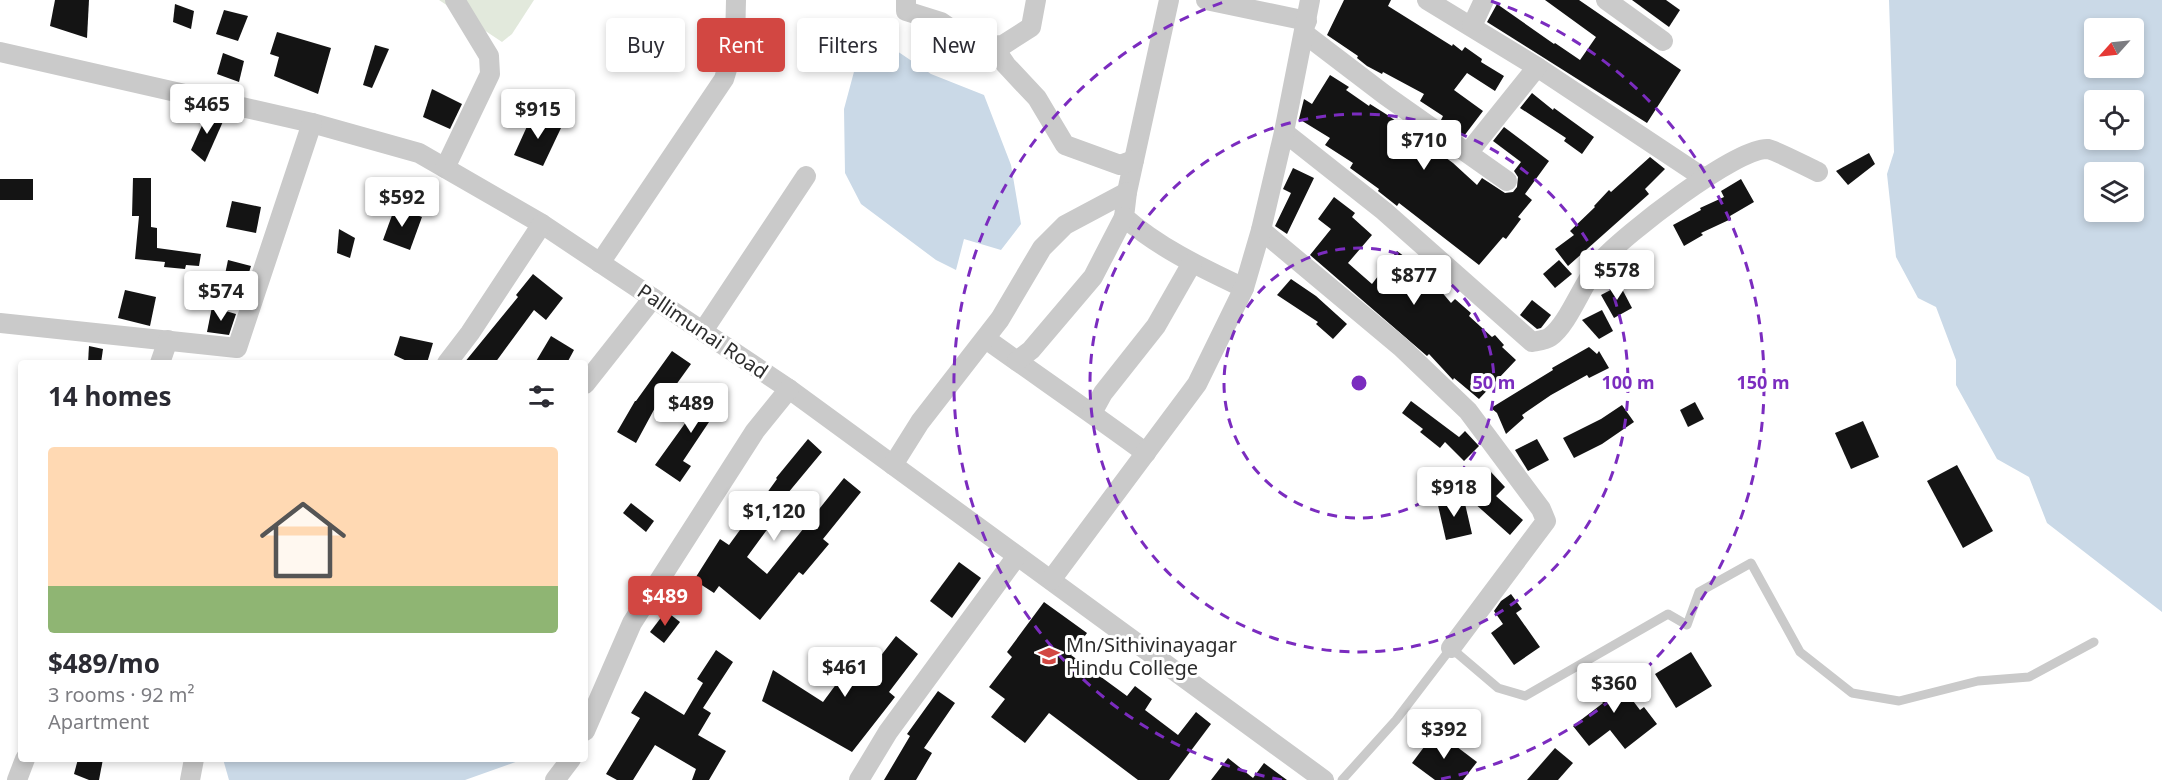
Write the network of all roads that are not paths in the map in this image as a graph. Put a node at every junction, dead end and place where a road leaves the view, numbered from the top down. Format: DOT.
graph roads {
  1 [pos="455,0"];
  2 [pos="735,0"];
  3 [pos="1036,0"];
  4 [pos="1169,0"];
  5 [pos="1206,0"];
  6 [pos="1311,0"];
  7 [pos="1427,0"];
  8 [pos="1484,0"];
  9 [pos="1606,0"];
  10 [pos="911,9"];
  11 [pos="932,18"];
  12 [pos="1472,26"];
  13 [pos="1306,28"];
  14 [pos="1663,41"];
  15 [pos="997,45"];
  16 [pos="0,52"];
  17 [pos="997,54"];
  18 [pos="1537,68"];
  19 [pos="312,123"];
  20 [pos="1284,132"];
  21 [pos="1468,153"];
  22 [pos="1134,160"];
  23 [pos="445,168"];
  24 [pos="1818,172"];
  25 [pos="806,176"];
  26 [pos="1704,178"];
  27 [pos="1507,181"];
  28 [pos="1127,192"];
  29 [pos="1124,217"];
  30 [pos="542,224"];
  31 [pos="1261,230"];
  32 [pos="600,263"];
  33 [pos="1192,263"];
  34 [pos="1244,288"];
  35 [pos="653,298"];
  36 [pos="0,323"];
  37 [pos="703,331"];
  38 [pos="986,339"];
  39 [pos="168,340"];
  40 [pos="161,360"];
  41 [pos="449,360"];
  42 [pos="1017,361"];
  43 [pos="588,380"];
  44 [pos="789,389"];
  45 [pos="1092,413"];
  46 [pos="1146,453"];
  47 [pos="893,465"];
  48 [pos="1017,556"];
  49 [pos="1052,580"];
  50 [pos="2094,642"];
  51 [pos="1451,648"];
  52 [pos="588,724"];
  53 [pos="24,762"];
  54 [pos="193,762"];
  55 [pos="569,762"];
  56 [pos="1312,776"];
  57 [pos="18,780"];
  58 [pos="190,780"];
  59 [pos="555,780"];
  60 [pos="859,780"];
  61 [pos="1342,780"];
  1 -- 23 [label="street"];
  2 -- 32 [label="street"];
  3 -- 15 [label="street"];
  4 -- 22 [label="street"];
  5 -- 13 [label="street"];
  6 -- 13 [label="street"];
  7 -- 12 [label="street"];
  8 -- 12 [label="street"];
  9 -- 14 [label="street"];
  10 -- 11 [label="street"];
  12 -- 18 [label="street"];
  13 -- 20 [label="street"];
  13 -- 21 [label="street"];
  16 -- 19 [label="street, Pallimunai Road"];
  17 -- 22 [label="street"];
  18 -- 21 [label="street"];
  18 -- 26 [label="street"];
  19 -- 23 [label="street, Pallimunai Road"];
  19 -- 39 [label="street"];
  20 -- 26 [label="street"];
  20 -- 31 [label="street"];
  21 -- 27 [label="street"];
  22 -- 28 [label="street"];
  23 -- 30 [label="street, Pallimunai Road"];
  24 -- 26 [label="street"];
  25 -- 37 [label="street"];
  28 -- 29 [label="street"];
  28 -- 38 [label="street"];
  29 -- 33 [label="street"];
  29 -- 42 [label="street"];
  30 -- 32 [label="street, Pallimunai Road"];
  30 -- 41 [label="street"];
  31 -- 34 [label="street"];
  31 -- 51 [label="street"];
  32 -- 35 [label="street, Pallimunai Road"];
  33 -- 34 [label="street"];
  33 -- 45 [label="street"];
  34 -- 46 [label="street"];
  35 -- 37 [label="street, Pallimunai Road"];
  35 -- 43 [label="street"];
  36 -- 39 [label="street"];
  37 -- 44 [label="street, Pallimunai Road"];
  38 -- 42 [label="street"];
  38 -- 47 [label="street"];
  39 -- 40 [label="street"];
  42 -- 45 [label="street"];
  44 -- 47 [label="street, Pallimunai Road"];
  44 -- 52 [label="street"];
  45 -- 46 [label="street"];
  46 -- 49 [label="street"];
  47 -- 48 [label="street, Pallimunai Road"];
  48 -- 49 [label="street, Pallimunai Road"];
  48 -- 60 [label="street"];
  49 -- 56 [label="street, Pallimunai Road"];
  50 -- 51 [label="lane"];
  51 -- 61 [label="lane"];
  53 -- 57 [label="street"];
  54 -- 58 [label="street"];
  55 -- 59 [label="street"];
}
